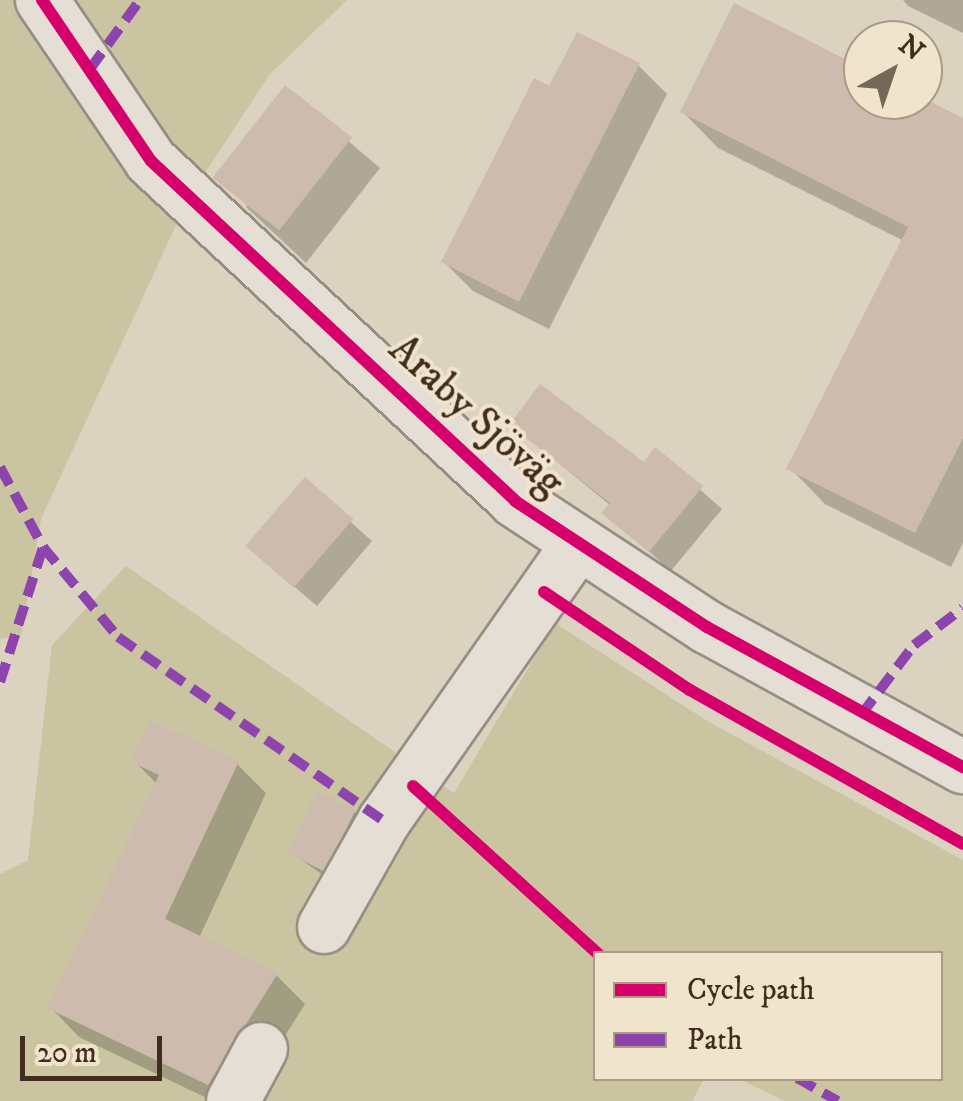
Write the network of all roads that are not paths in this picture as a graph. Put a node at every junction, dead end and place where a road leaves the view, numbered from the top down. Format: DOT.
graph roads {
  1 [pos="42,0"];
  2 [pos="576,547"];
  3 [pos="963,767"];
  4 [pos="324,926"];
  5 [pos="262,1048"];
  6 [pos="233,1101"];
  1 -- 2 [label="street, Araby Sjöväg"];
  2 -- 3 [label="street, Araby Sjöväg"];
  2 -- 4 [label="street"];
  5 -- 6 [label="street"];
}
